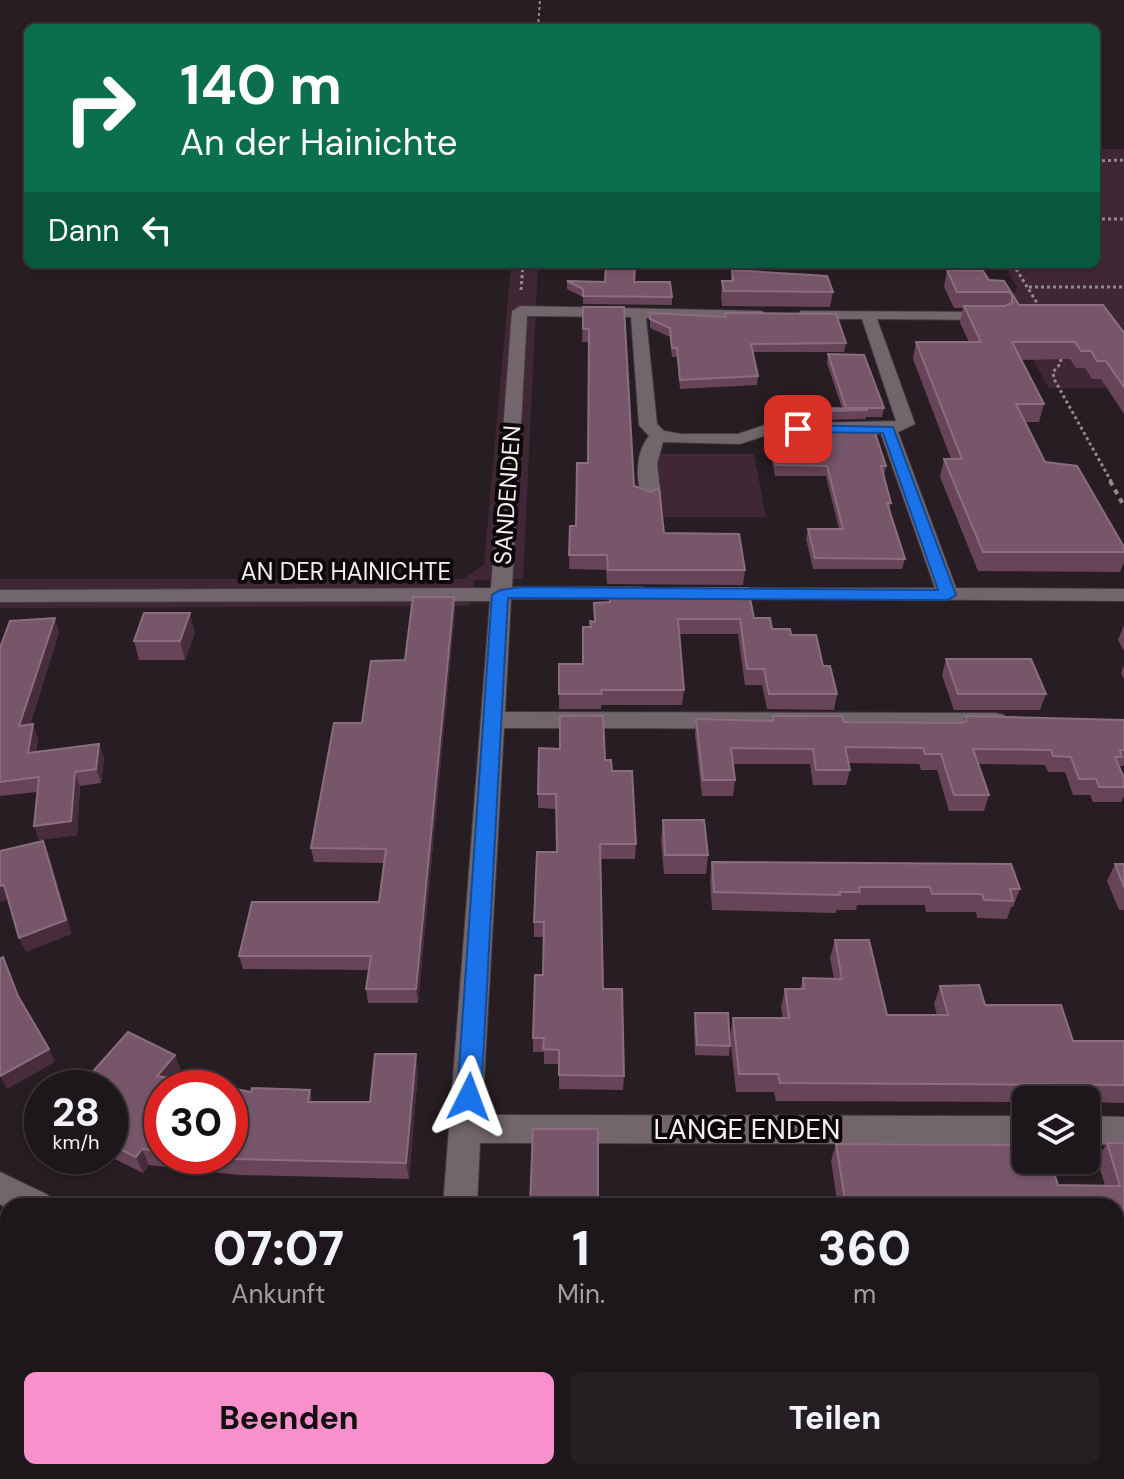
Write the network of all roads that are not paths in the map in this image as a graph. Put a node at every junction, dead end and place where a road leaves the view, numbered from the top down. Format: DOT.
graph roads {
  1 [pos="638,313"];
  2 [pos="868,315"];
  3 [pos="1000,315"];
  4 [pos="888,429"];
  5 [pos="659,436"];
  6 [pos="651,497"];
  7 [pos="664,593"];
  8 [pos="696,593"];
  9 [pos="500,595"];
  10 [pos="948,595"];
  11 [pos="1124,595"];
  12 [pos="0,596"];
  13 [pos="491,720"];
  14 [pos="1013,721"];
  15 [pos="467,1129"];
  16 [pos="1012,1130"];
  17 [pos="1100,1130"];
  18 [pos="1124,1131"];
  19 [pos="0,1187"];
  20 [pos="21,1198"];
  21 [pos="461,1198"];
  1 -- 2 [label="street"];
  1 -- 5 [label="street"];
  1 -- 9 [label="street, SANDENDEN"];
  2 -- 3 [label="street"];
  2 -- 4 [label="street"];
  4 -- 5 [label="street"];
  4 -- 10 [label="street"];
  5 -- 6 [label="street"];
  7 -- 9 [label="street, AN DER HAINICHTE"];
  8 -- 10 [label="street"];
  9 -- 12 [label="street, AN DER HAINICHTE"];
  9 -- 13 [label="street, SANDENDEN"];
  10 -- 11 [label="street"];
  13 -- 14 [label="street"];
  13 -- 15 [label="street, SANDENDEN"];
  15 -- 16 [label="street, LANGE ENDEN"];
  15 -- 21 [label="street, SANDENDEN"];
  17 -- 18 [label="street"];
  19 -- 20 [label="street"];
}
